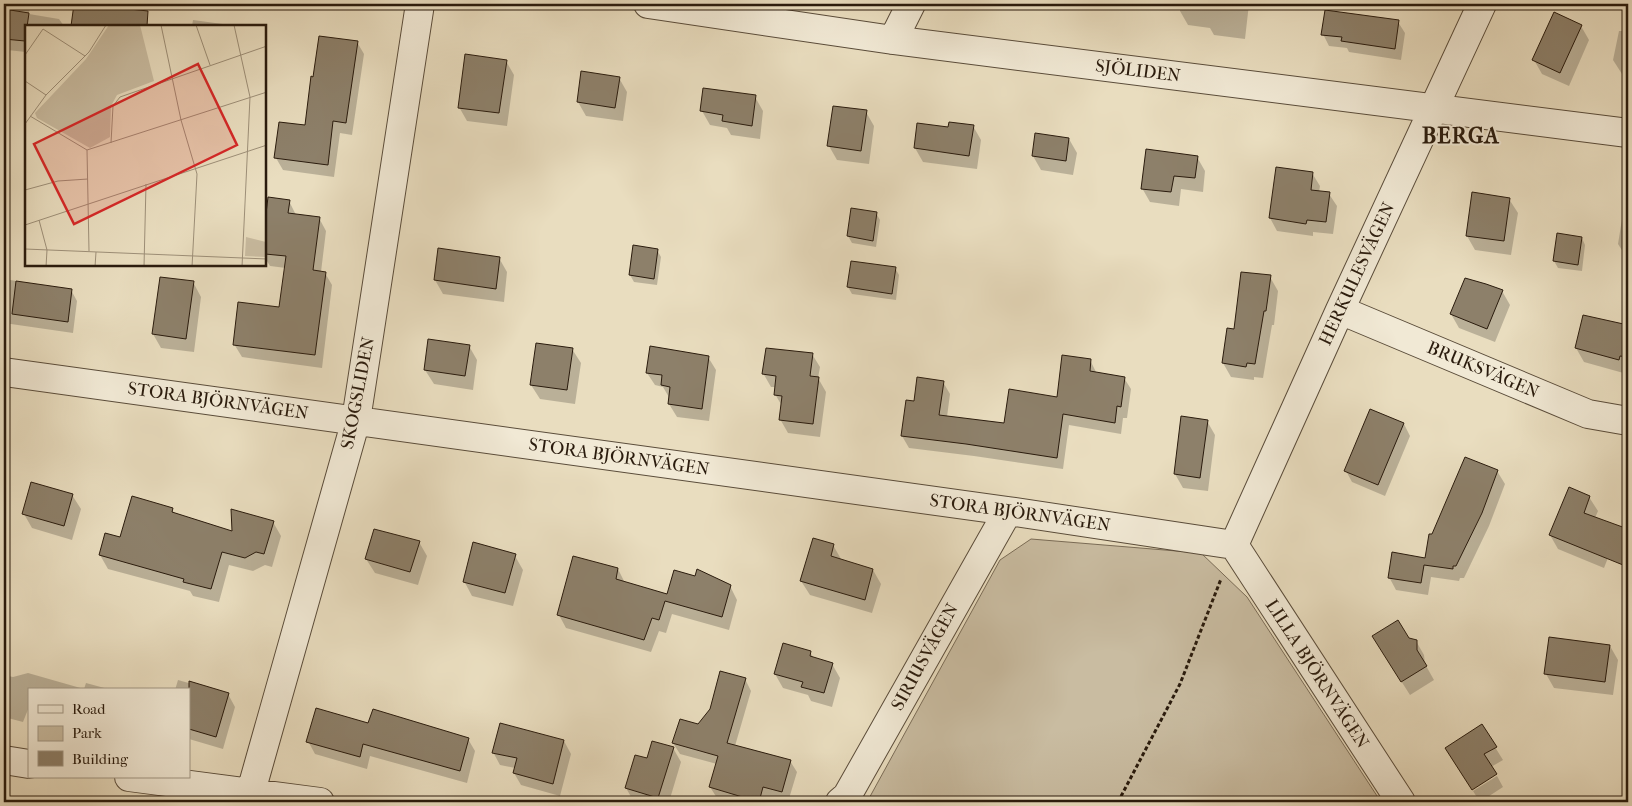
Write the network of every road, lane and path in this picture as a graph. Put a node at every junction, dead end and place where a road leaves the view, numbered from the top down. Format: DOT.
graph roads {
  1 [pos="420,4"];
  2 [pos="648,4"];
  3 [pos="911,4"];
  4 [pos="1482,4"];
  5 [pos="893,40"];
  6 [pos="1435,108"];
  7 [pos="1628,133"];
  8 [pos="1340,310"];
  9 [pos="4,372"];
  10 [pos="356,420"];
  11 [pos="1628,421"];
  12 [pos="1008,511"];
  13 [pos="1234,545"];
  14 [pos="4,760"];
  15 [pos="28,764"];
  16 [pos="135,778"];
  17 [pos="249,798"];
  18 [pos="320,802"];
  19 [pos="840,802"];
  20 [pos="1118,802"];
  21 [pos="1401,802"];
  1 -- 10 [label="street, SKOGSLIDEN"];
  2 -- 5 [label="street, SJÖLIDEN"];
  3 -- 5 [label="street"];
  4 -- 6 [label="street, HERKULESVÄGEN"];
  5 -- 6 [label="street, SJÖLIDEN"];
  6 -- 7 [label="street, SJÖLIDEN"];
  6 -- 8 [label="street, HERKULESVÄGEN"];
  8 -- 11 [label="street, BRUKSVÄGEN"];
  8 -- 13 [label="street, HERKULESVÄGEN"];
  9 -- 10 [label="street, STORA BJÖRNVÄGEN"];
  10 -- 12 [label="street, STORA BJÖRNVÄGEN"];
  10 -- 17 [label="street, SKOGSLIDEN"];
  12 -- 13 [label="street, STORA BJÖRNVÄGEN"];
  12 -- 19 [label="street, SIRIUSVÄGEN"];
  13 -- 20 [label="path"];
  13 -- 21 [label="street, LILLA BJÖRNVÄGEN"];
  14 -- 15 [label="street"];
  16 -- 17 [label="street"];
  17 -- 18 [label="street"];
}
